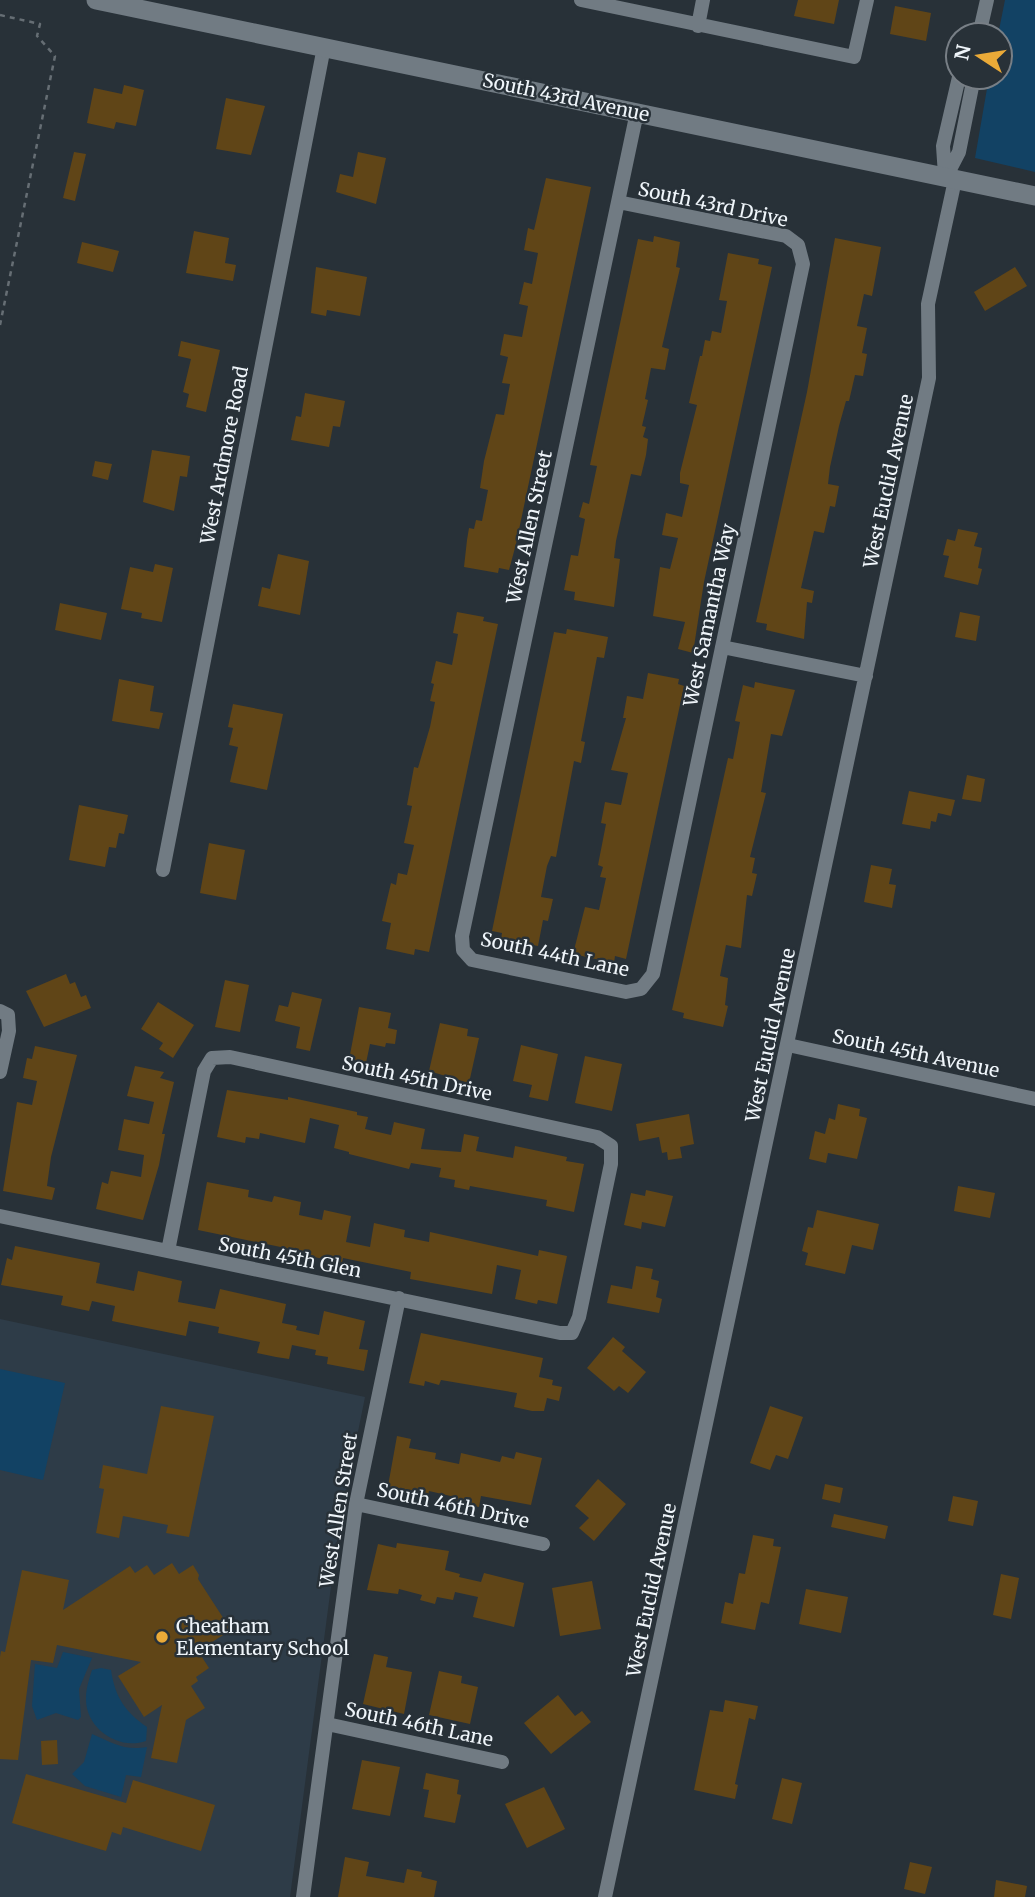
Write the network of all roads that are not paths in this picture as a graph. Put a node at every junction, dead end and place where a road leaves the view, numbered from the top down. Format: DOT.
graph roads {
  1 [pos="96,0"];
  2 [pos="581,0"];
  3 [pos="703,0"];
  4 [pos="867,0"];
  5 [pos="987,0"];
  6 [pos="982,21"];
  7 [pos="698,26"];
  8 [pos="324,47"];
  9 [pos="956,91"];
  10 [pos="971,91"];
  11 [pos="637,112"];
  12 [pos="950,178"];
  13 [pos="1035,196"];
  14 [pos="618,202"];
  15 [pos="798,245"];
  16 [pos="722,647"];
  17 [pos="866,677"];
  18 [pos="163,870"];
  19 [pos="463,950"];
  20 [pos="641,989"];
  21 [pos="4,1013"];
  22 [pos="788,1045"];
  23 [pos="0,1072"];
  24 [pos="1035,1099"];
  25 [pos="0,1216"];
  26 [pos="168,1251"];
  27 [pos="399,1298"];
  28 [pos="572,1333"];
  29 [pos="356,1504"];
  30 [pos="543,1544"];
  31 [pos="327,1724"];
  32 [pos="502,1762"];
  33 [pos="303,1897"];
  34 [pos="605,1897"];
  1 -- 8 [label="street, South 43rd Avenue"];
  2 -- 7 [label="street"];
  3 -- 7 [label="street"];
  4 -- 7 [label="street"];
  5 -- 6 [label="street"];
  8 -- 11 [label="street, South 43rd Avenue"];
  8 -- 18 [label="street, West Ardmore Road"];
  9 -- 12 [label="street, West Euclid Avenue"];
  10 -- 12 [label="street, West Euclid Avenue"];
  11 -- 12 [label="street, South 43rd Avenue"];
  11 -- 14 [label="street, West Allen Street"];
  12 -- 13 [label="street, South 43rd Avenue"];
  12 -- 17 [label="street, West Euclid Avenue"];
  14 -- 15 [label="street, South 43rd Drive"];
  14 -- 19 [label="street, West Allen Street"];
  15 -- 16 [label="street, West Samantha Way"];
  16 -- 17 [label="street"];
  16 -- 20 [label="street, West Samantha Way"];
  17 -- 22 [label="street, West Euclid Avenue"];
  19 -- 20 [label="street, South 44th Lane"];
  21 -- 23 [label="street"];
  22 -- 24 [label="street, South 45th Avenue"];
  22 -- 34 [label="street, West Euclid Avenue"];
  25 -- 26 [label="street, South 45th Glen"];
  26 -- 27 [label="street, South 45th Glen"];
  26 -- 28 [label="street, South 45th Drive"];
  27 -- 28 [label="street, South 45th Glen"];
  27 -- 29 [label="street, West Allen Street"];
  29 -- 30 [label="street, South 46th Drive"];
  29 -- 31 [label="street, West Allen Street"];
  31 -- 32 [label="street, South 46th Lane"];
  31 -- 33 [label="street, West Allen Street"];
}
